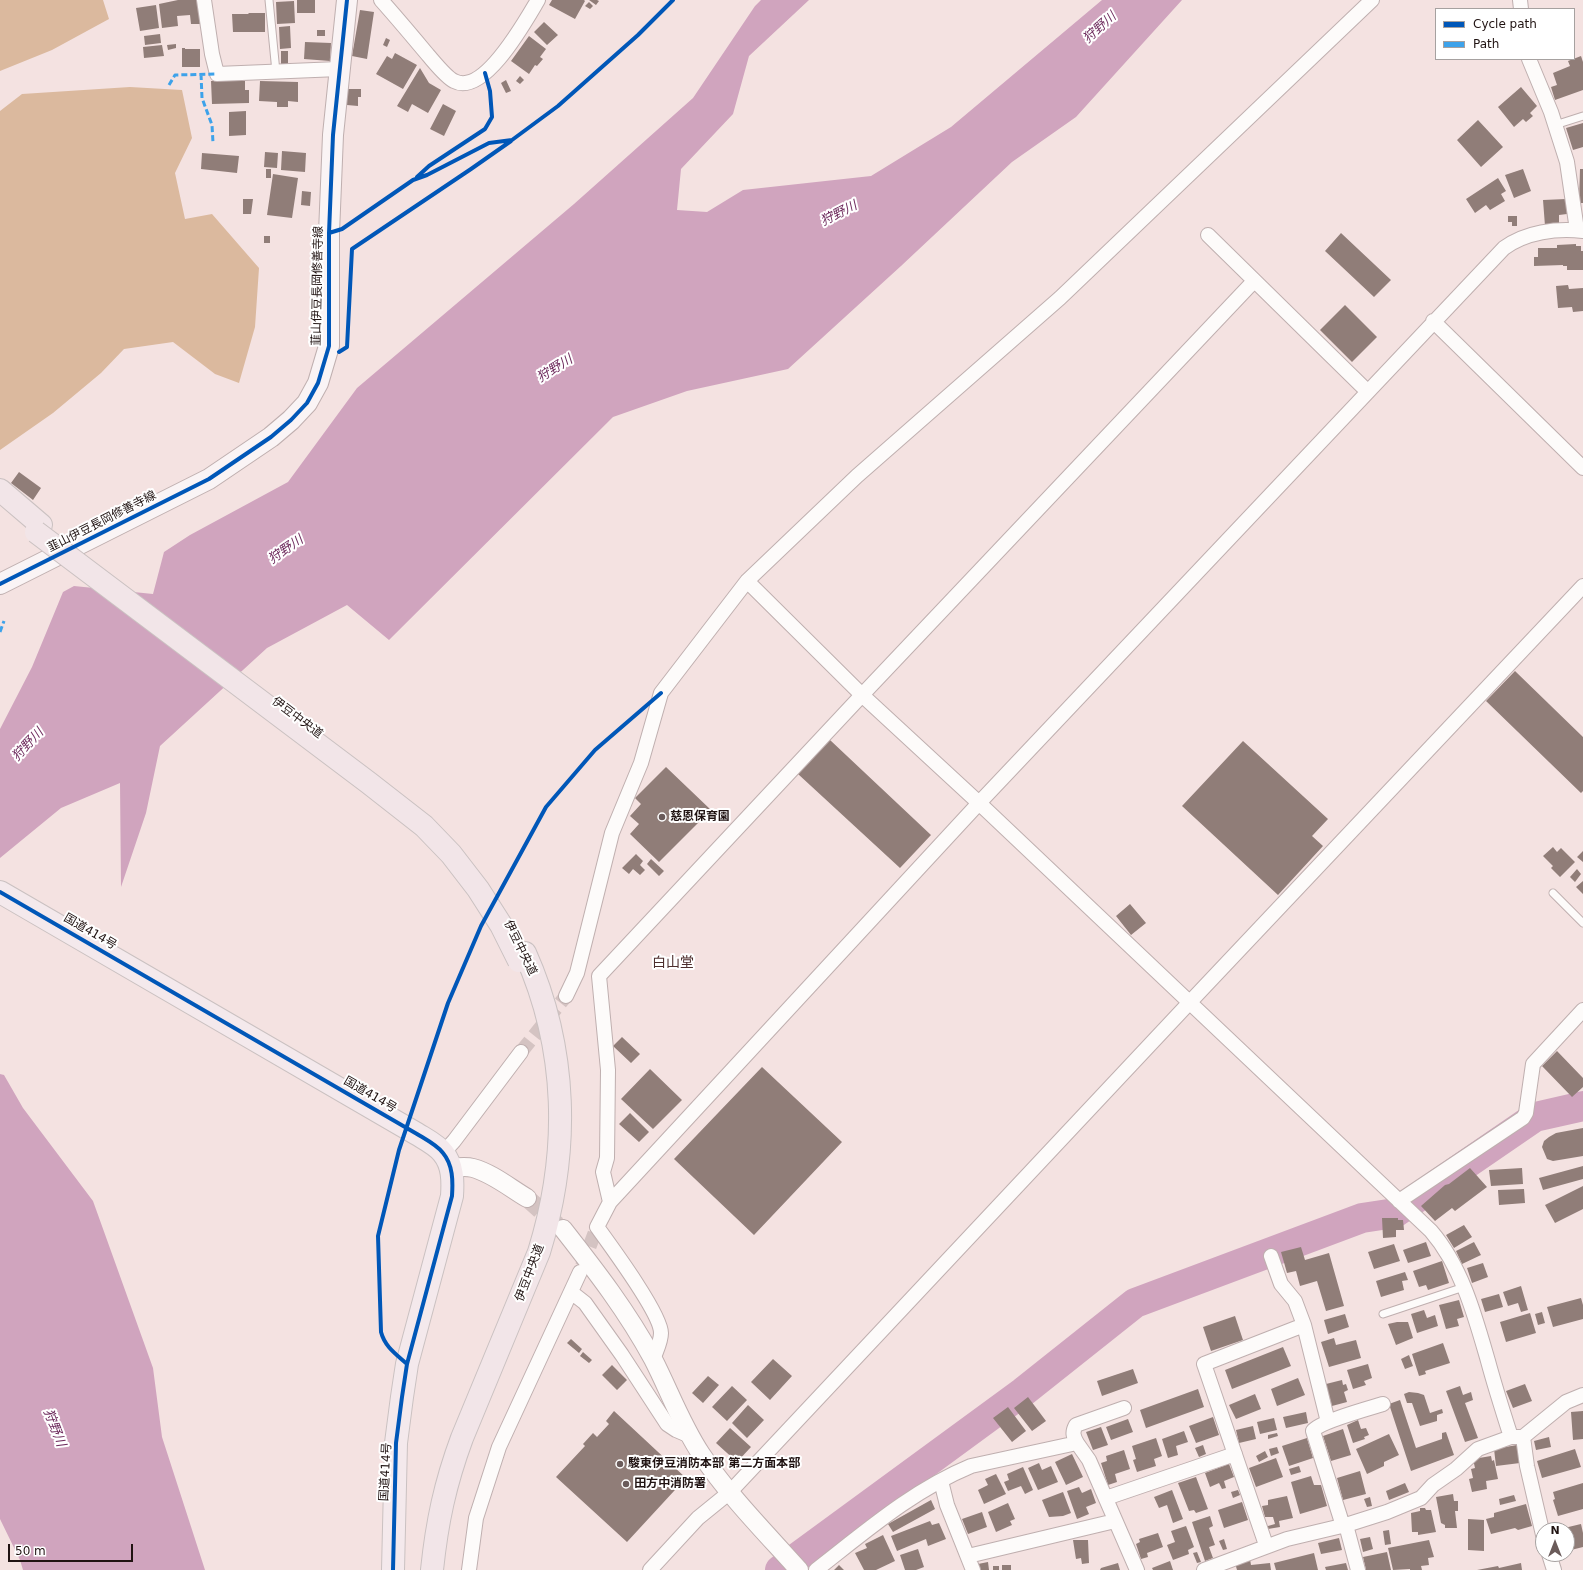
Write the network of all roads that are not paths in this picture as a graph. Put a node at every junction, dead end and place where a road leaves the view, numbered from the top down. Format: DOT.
graph roads {
  1 [pos="204,0"];
  2 [pos="269,0"];
  3 [pos="347,0"];
  4 [pos="381,0"];
  5 [pos="538,0"];
  6 [pos="1372,0"];
  7 [pos="1529,60"];
  8 [pos="339,69"];
  9 [pos="276,72"];
  10 [pos="1583,116"];
  11 [pos="1555,125"];
  12 [pos="1580,231"];
  13 [pos="1208,235"];
  14 [pos="1254,281"];
  15 [pos="1433,321"];
  16 [pos="1367,391"];
  17 [pos="1583,468"];
  18 [pos="0,490"];
  19 [pos="0,501"];
  20 [pos="38,529"];
  21 [pos="747,581"];
  22 [pos="0,584"];
  23 [pos="1583,586"];
  24 [pos="862,695"];
  25 [pos="979,803"];
  26 [pos="0,892"];
  27 [pos="1553,894"];
  28 [pos="1583,923"];
  29 [pos="522,957"];
  30 [pos="566,996"];
  31 [pos="1190,1002"];
  32 [pos="1583,1010"];
  33 [pos="520,1052"];
  34 [pos="447,1160"];
  35 [pos="527,1198"];
  36 [pos="1399,1201"];
  37 [pos="610,1202"];
  38 [pos="563,1229"];
  39 [pos="1271,1256"];
  40 [pos="580,1272"];
  41 [pos="1464,1287"];
  42 [pos="571,1292"];
  43 [pos="1383,1314"];
  44 [pos="1304,1325"];
  45 [pos="653,1360"];
  46 [pos="1583,1395"];
  47 [pos="1383,1404"];
  48 [pos="1124,1408"];
  49 [pos="1328,1422"];
  50 [pos="690,1436"];
  51 [pos="1517,1437"];
  52 [pos="1077,1443"];
  53 [pos="1235,1454"];
  54 [pos="940,1481"];
  55 [pos="730,1492"];
  56 [pos="1106,1498"];
  57 [pos="1115,1521"];
  58 [pos="1540,1522"];
  59 [pos="1344,1525"];
  60 [pos="1266,1545"];
  61 [pos="968,1556"];
  62 [pos="393,1570"];
  63 [pos="423,1570"];
  64 [pos="432,1570"];
  65 [pos="469,1570"];
  66 [pos="650,1570"];
  67 [pos="799,1570"];
  68 [pos="816,1570"];
  69 [pos="973,1570"];
  70 [pos="1136,1570"];
  71 [pos="1204,1570"];
  72 [pos="1358,1570"];
  1 -- 9 [label="street"];
  2 -- 9 [label="lane"];
  3 -- 8 [label="main road, 韮山伊豆長岡修善寺線"];
  4 -- 5 [label="street"];
  6 -- 21 [label="street"];
  7 -- 11 [label="street"];
  8 -- 9 [label="street"];
  8 -- 22 [label="main road, 韮山伊豆長岡修善寺線"];
  10 -- 11 [label="lane"];
  11 -- 12 [label="street"];
  12 -- 15 [label="street"];
  13 -- 14 [label="street"];
  14 -- 16 [label="street"];
  14 -- 24 [label="street"];
  15 -- 16 [label="street"];
  15 -- 17 [label="street"];
  16 -- 25 [label="street"];
  18 -- 20 [label="highway, 伊豆中央道"];
  19 -- 20 [label="highway, 伊豆中央道"];
  20 -- 29 [label="highway, 伊豆中央道"];
  21 -- 24 [label="street"];
  21 -- 30 [label="street"];
  23 -- 31 [label="street"];
  24 -- 25 [label="street"];
  24 -- 37 [label="street"];
  25 -- 31 [label="street"];
  25 -- 37 [label="street"];
  26 -- 34 [label="highway, 国道414号"];
  27 -- 28 [label="lane"];
  29 -- 63 [label="highway, 伊豆中央道"];
  29 -- 64 [label="highway, 伊豆中央道"];
  31 -- 36 [label="street"];
  31 -- 55 [label="street"];
  32 -- 36 [label="street"];
  33 -- 34 [label="street"];
  34 -- 35 [label="street"];
  34 -- 62 [label="highway, 国道414号"];
  36 -- 41 [label="street"];
  37 -- 45 [label="street"];
  38 -- 45 [label="street"];
  39 -- 44 [label="street"];
  40 -- 42 [label="street"];
  41 -- 43 [label="lane"];
  41 -- 51 [label="street"];
  42 -- 50 [label="street"];
  42 -- 65 [label="street"];
  44 -- 49 [label="street"];
  44 -- 53 [label="street"];
  45 -- 50 [label="street"];
  46 -- 51 [label="street"];
  47 -- 49 [label="street"];
  48 -- 52 [label="street"];
  49 -- 59 [label="street"];
  50 -- 55 [label="street"];
  51 -- 58 [label="street"];
  51 -- 59 [label="street"];
  52 -- 54 [label="street"];
  52 -- 56 [label="street"];
  53 -- 56 [label="street"];
  53 -- 60 [label="street"];
  54 -- 61 [label="street"];
  54 -- 68 [label="street"];
  55 -- 66 [label="street"];
  55 -- 67 [label="street"];
  56 -- 57 [label="street"];
  57 -- 61 [label="street"];
  57 -- 70 [label="street"];
  59 -- 60 [label="street"];
  59 -- 72 [label="street"];
  60 -- 71 [label="street"];
  61 -- 69 [label="street"];
}
